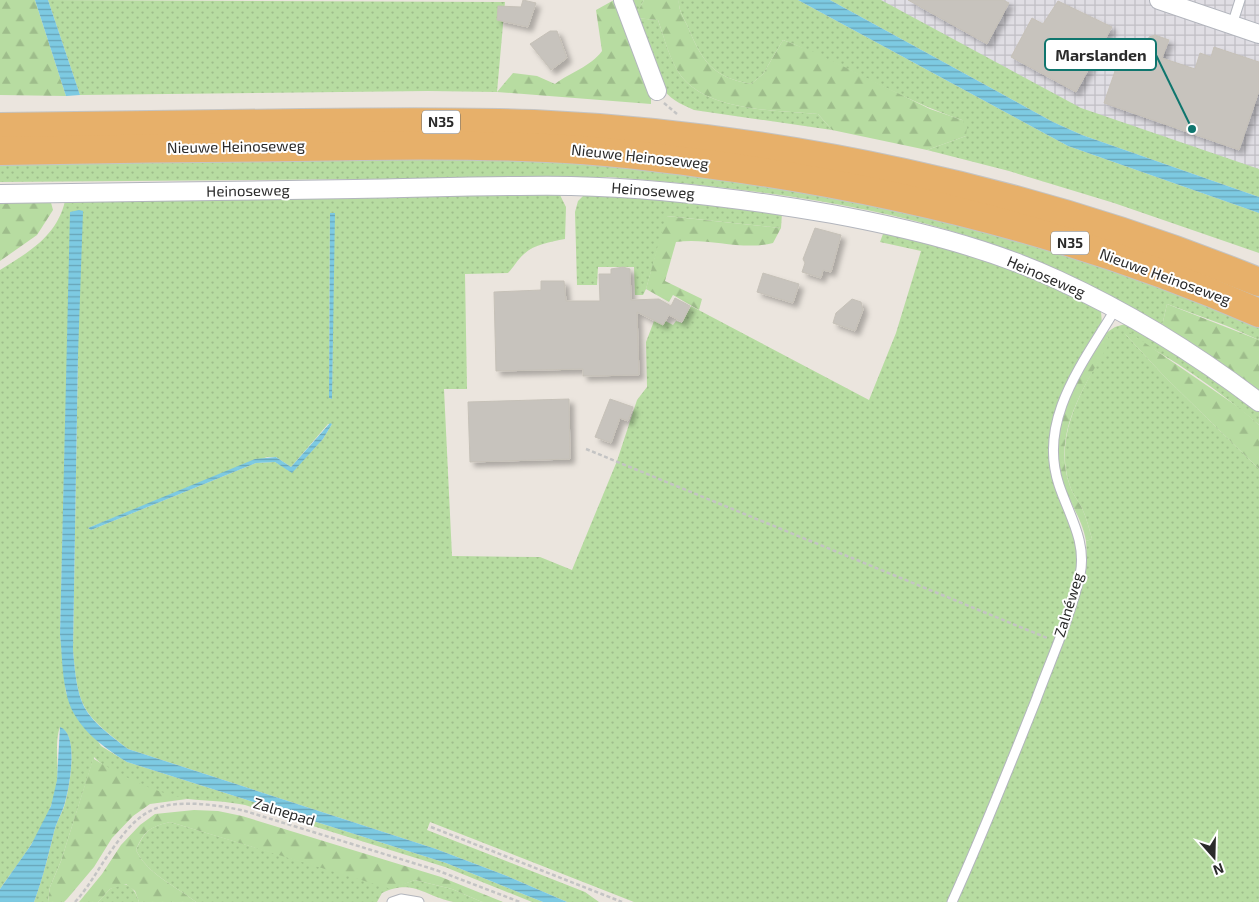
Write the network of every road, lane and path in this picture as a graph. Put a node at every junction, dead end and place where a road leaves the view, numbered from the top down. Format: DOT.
graph roads {
  1 [pos="623,0"];
  2 [pos="1162,0"];
  3 [pos="1240,0"];
  4 [pos="1232,25"];
  5 [pos="1259,34"];
  6 [pos="657,91"];
  7 [pos="0,127"];
  8 [pos="0,151"];
  9 [pos="0,194"];
  10 [pos="1259,282"];
  11 [pos="1116,308"];
  12 [pos="1259,312"];
  13 [pos="1259,402"];
  14 [pos="586,450"];
  15 [pos="1058,642"];
  16 [pos="431,827"];
  17 [pos="75,902"];
  18 [pos="392,902"];
  19 [pos="419,902"];
  20 [pos="520,902"];
  21 [pos="622,902"];
  22 [pos="952,902"];
  1 -- 6 [label="street"];
  2 -- 4 [label="street"];
  3 -- 4 [label="lane"];
  4 -- 5 [label="street"];
  7 -- 10 [label="highway, Nieuwe Heinoseweg / N35"];
  8 -- 12 [label="highway, Nieuwe Heinoseweg / N35"];
  9 -- 11 [label="street, Heinoseweg"];
  11 -- 13 [label="street, Heinoseweg"];
  11 -- 15 [label="lane, Zalnéweg"];
  14 -- 15 [label="path"];
  15 -- 22 [label="lane, Zalnéweg"];
  16 -- 21 [label="path"];
  17 -- 20 [label="path, Zalnepad"];
  18 -- 19 [label="lane"];
}
